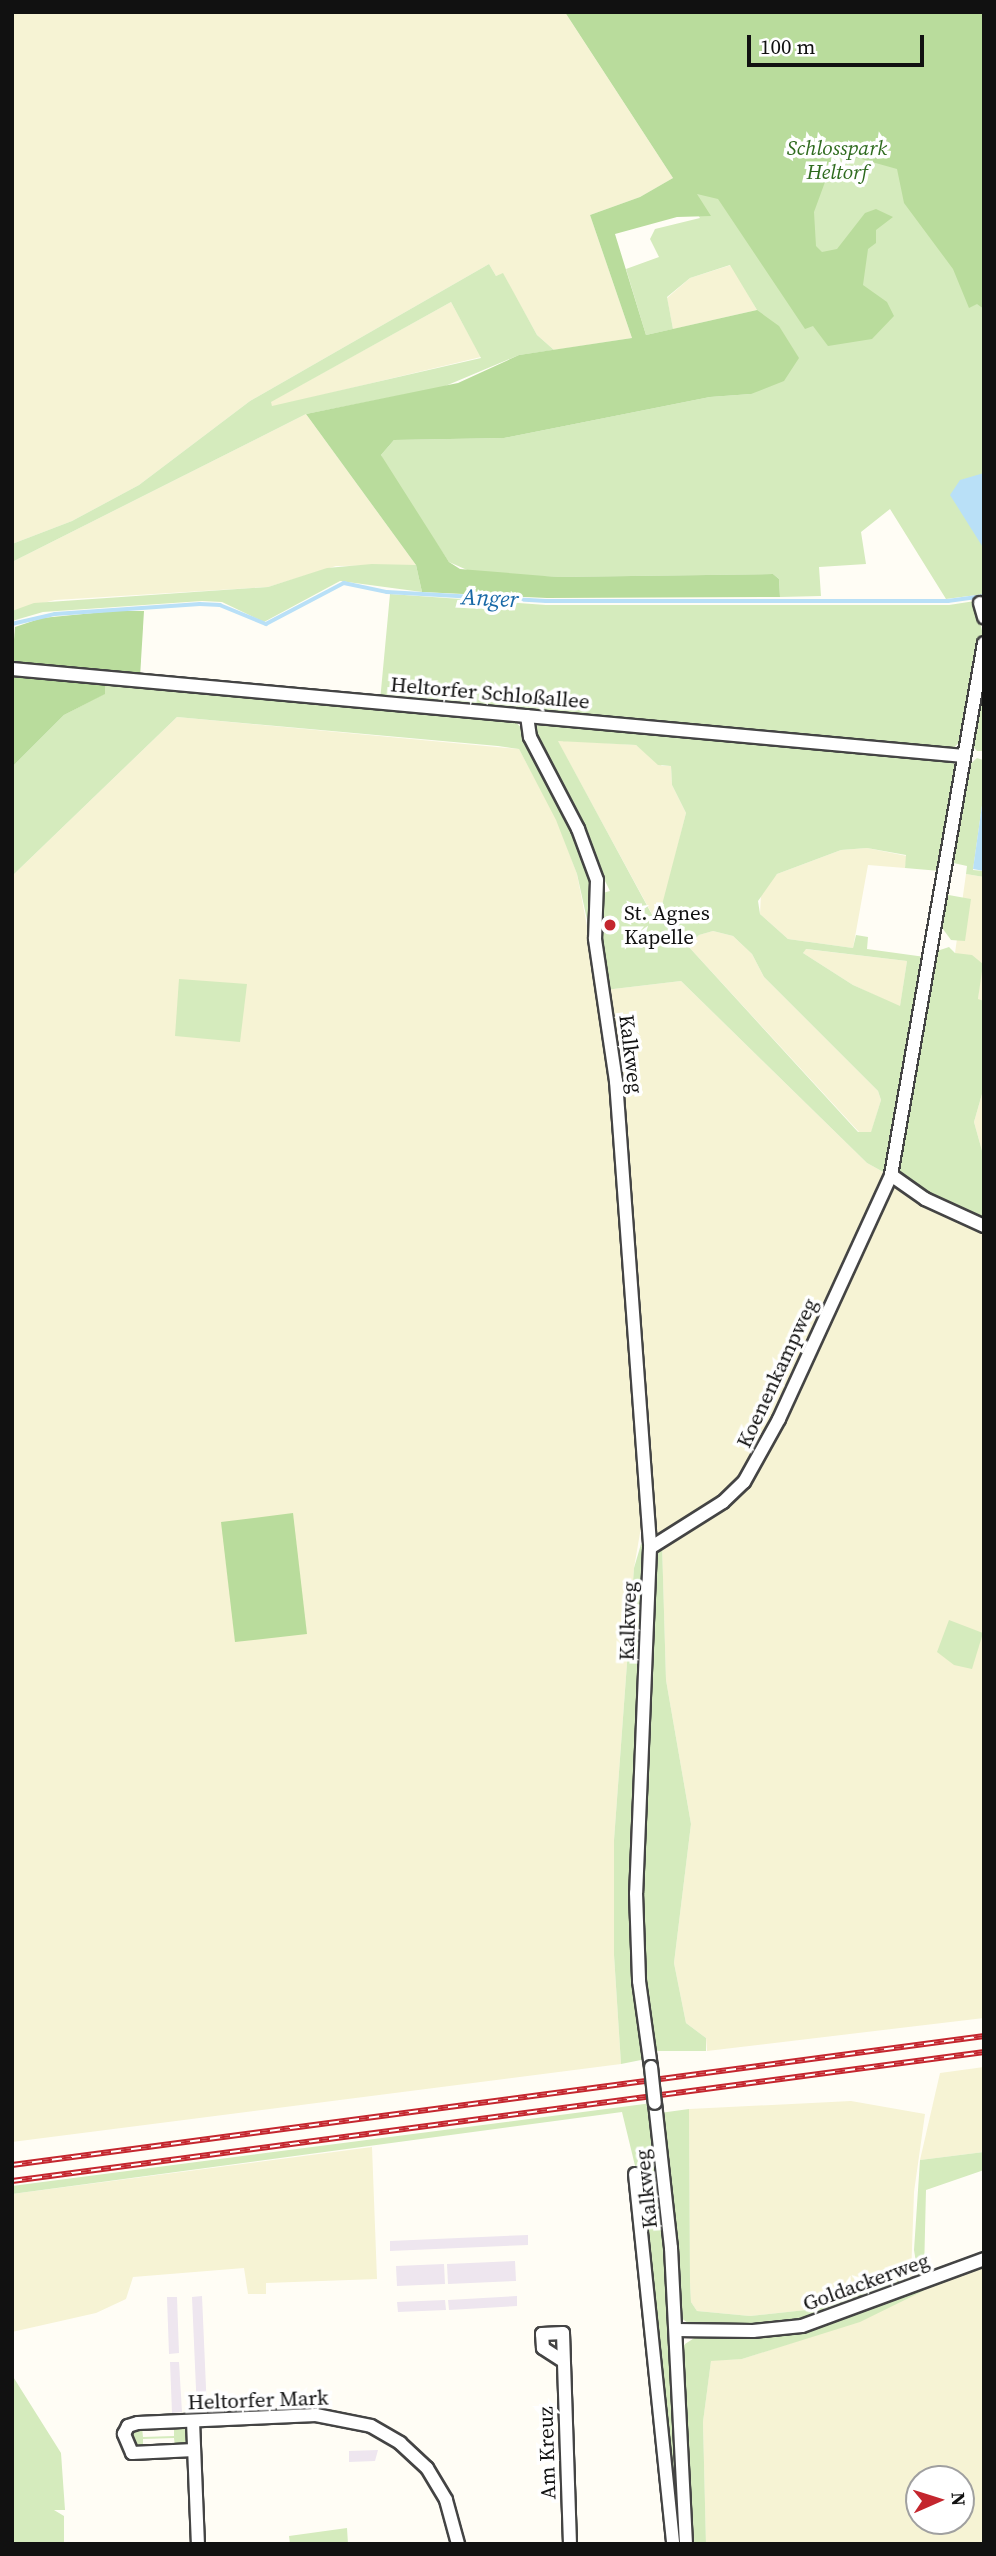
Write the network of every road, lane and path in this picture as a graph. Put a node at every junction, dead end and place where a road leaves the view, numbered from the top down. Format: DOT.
graph roads {
  1 [pos="980,603"];
  2 [pos="984,617"];
  3 [pos="984,643"];
  4 [pos="12,669"];
  5 [pos="527,716"];
  6 [pos="964,756"];
  7 [pos="891,1175"];
  8 [pos="984,1226"];
  9 [pos="650,1548"];
  10 [pos="635,2174"];
  11 [pos="984,2259"];
  12 [pos="676,2330"];
  13 [pos="563,2361"];
  14 [pos="193,2421"];
  15 [pos="194,2450"];
  16 [pos="198,2544"];
  17 [pos="458,2544"];
  18 [pos="570,2544"];
  19 [pos="673,2544"];
  20 [pos="686,2544"];
  1 -- 2 [label="street"];
  3 -- 6 [label="street"];
  4 -- 5 [label="street, Heltorfer Schloßallee"];
  5 -- 6 [label="street, Heltorfer Schloßallee"];
  5 -- 9 [label="street, Kalkweg"];
  6 -- 7 [label="street"];
  7 -- 8 [label="street"];
  7 -- 9 [label="street, Koenenkampweg"];
  9 -- 12 [label="street, Kalkweg, bridge"];
  10 -- 19 [label="street, Kalkweg"];
  11 -- 12 [label="street, Goldackerweg"];
  12 -- 20 [label="street, Kalkweg"];
  13 -- 18 [label="street, Am Kreuz"];
  14 -- 15 [label="street"];
  14 -- 15 [label="street, Heltorfer Mark"];
  14 -- 17 [label="street, Heltorfer Mark"];
  15 -- 16 [label="street"];
}
